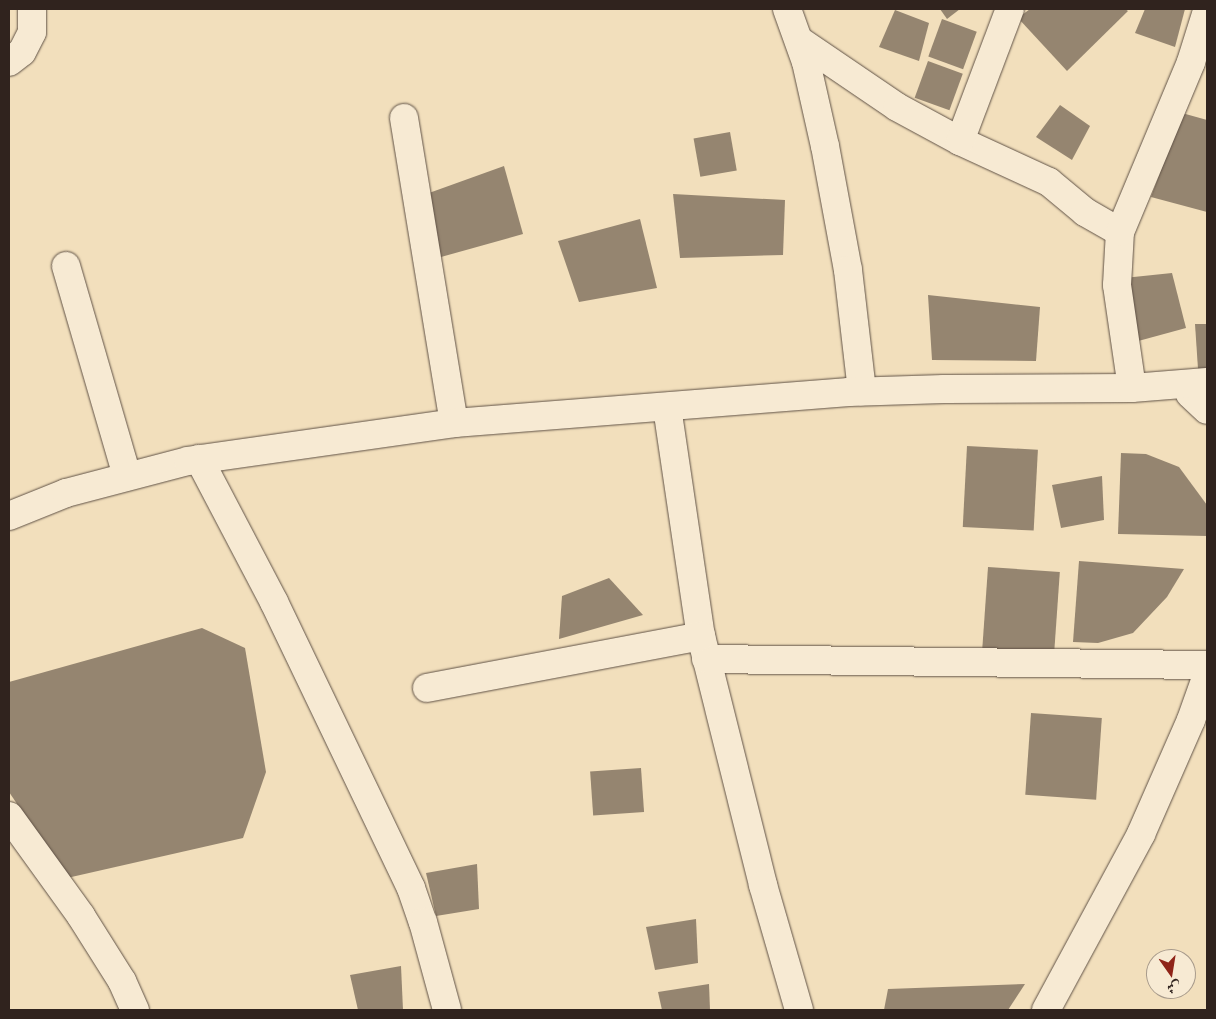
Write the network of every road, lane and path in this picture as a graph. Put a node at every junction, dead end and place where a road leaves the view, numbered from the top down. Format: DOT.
graph roads {
  1 [pos="32,9"];
  2 [pos="787,9"];
  3 [pos="1010,9"];
  4 [pos="1207,11"];
  5 [pos="800,41"];
  6 [pos="9,62"];
  7 [pos="1199,65"];
  8 [pos="404,118"];
  9 [pos="960,141"];
  10 [pos="1120,232"];
  11 [pos="66,266"];
  12 [pos="1132,388"];
  13 [pos="862,392"];
  14 [pos="1197,393"];
  15 [pos="667,407"];
  16 [pos="454,423"];
  17 [pos="199,459"];
  18 [pos="127,476"];
  19 [pos="9,516"];
  20 [pos="704,647"];
  21 [pos="1207,665"];
  22 [pos="1207,675"];
  23 [pos="427,688"];
  24 [pos="1199,721"];
  25 [pos="9,816"];
  26 [pos="135,1010"];
  27 [pos="447,1010"];
  28 [pos="799,1010"];
  29 [pos="1046,1010"];
  1 -- 6 [label="street"];
  2 -- 5 [label="street"];
  3 -- 9 [label="street"];
  4 -- 7 [label="street"];
  5 -- 9 [label="street"];
  5 -- 13 [label="street"];
  7 -- 10 [label="street"];
  8 -- 16 [label="street"];
  9 -- 10 [label="street"];
  10 -- 12 [label="street"];
  11 -- 18 [label="street"];
  12 -- 13 [label="street"];
  12 -- 14 [label="street"];
  13 -- 15 [label="street"];
  15 -- 16 [label="street"];
  15 -- 20 [label="street"];
  16 -- 17 [label="street"];
  17 -- 18 [label="street"];
  17 -- 27 [label="street"];
  18 -- 19 [label="street"];
  20 -- 21 [label="street"];
  20 -- 23 [label="street"];
  20 -- 28 [label="street"];
  22 -- 24 [label="street"];
  24 -- 29 [label="street"];
  25 -- 26 [label="street"];
}
